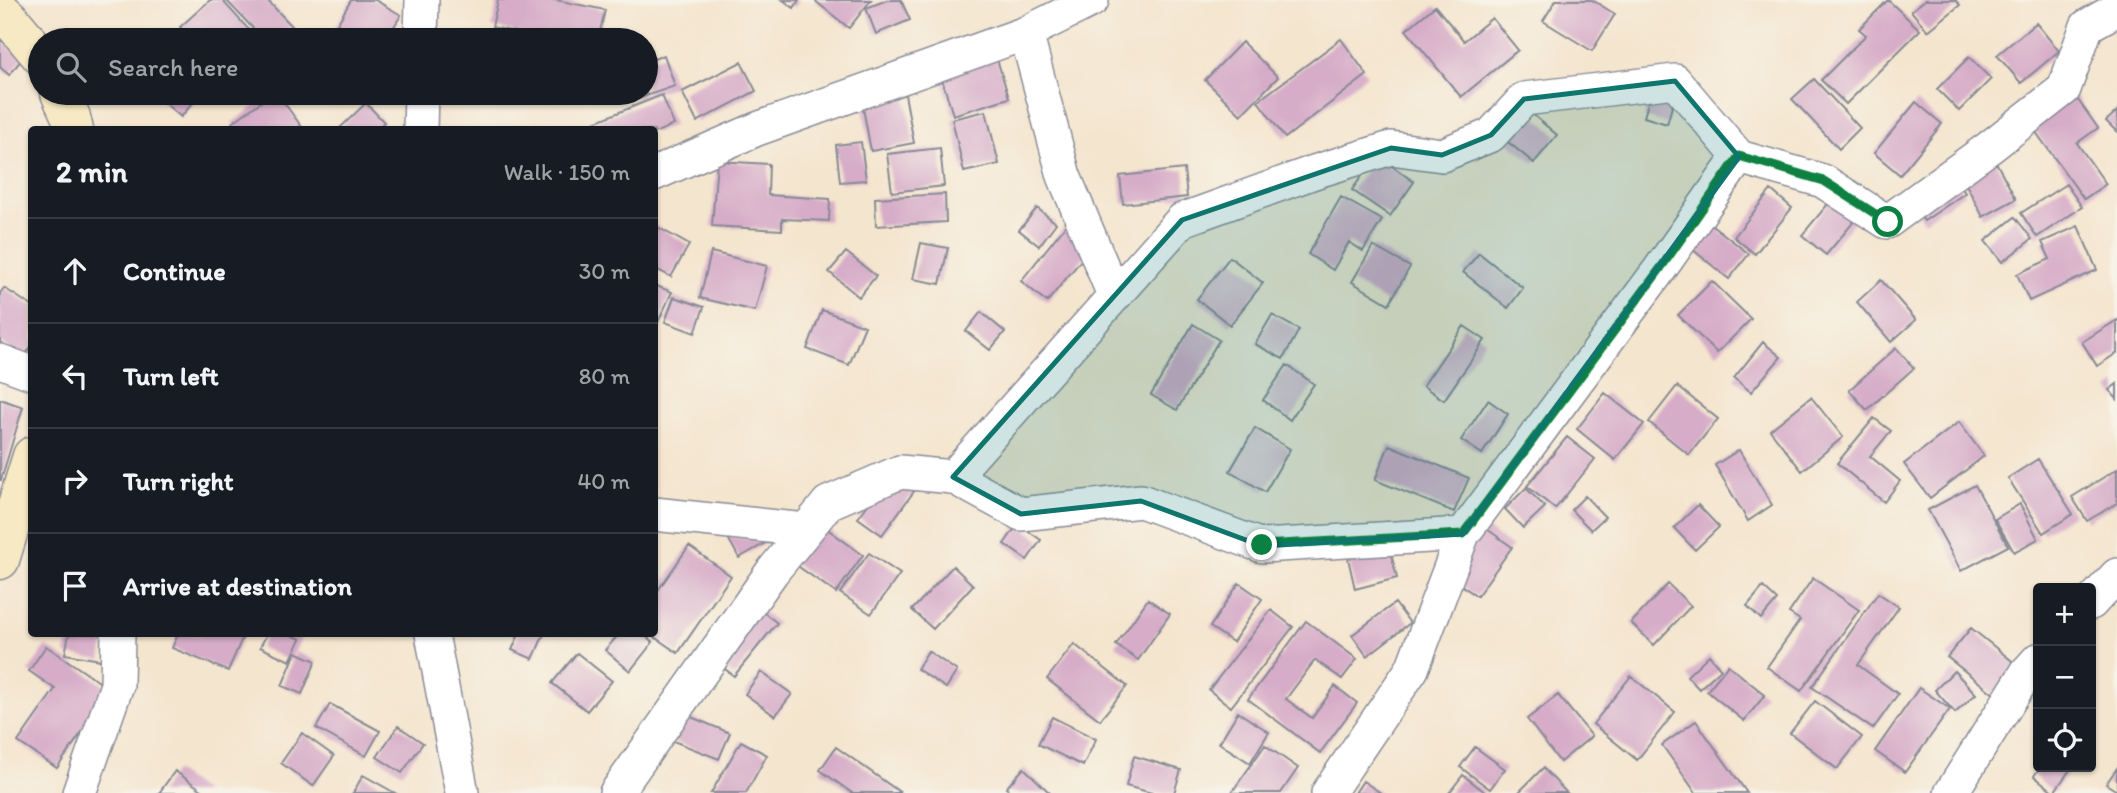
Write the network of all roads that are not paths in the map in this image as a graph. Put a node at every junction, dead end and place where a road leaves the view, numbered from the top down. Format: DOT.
graph roads {
  1 [pos="422,0"];
  2 [pos="1093,0"];
  3 [pos="2117,9"];
  4 [pos="0,10"];
  5 [pos="421,28"];
  6 [pos="1026,33"];
  7 [pos="28,41"];
  8 [pos="66,105"];
  9 [pos="421,105"];
  10 [pos="73,126"];
  11 [pos="421,126"];
  12 [pos="1739,156"];
  13 [pos="658,172"];
  14 [pos="1114,295"];
  15 [pos="0,361"];
  16 [pos="28,372"];
  17 [pos="28,470"];
  18 [pos="953,477"];
  19 [pos="658,514"];
  20 [pos="806,530"];
  21 [pos="1463,534"];
  22 [pos="0,561"];
  23 [pos="2117,575"];
  24 [pos="2096,598"];
  25 [pos="118,637"];
  26 [pos="433,637"];
  27 [pos="2033,665"];
  28 [pos="79,793"];
  29 [pos="463,793"];
  30 [pos="616,793"];
  31 [pos="1328,793"];
  32 [pos="1951,793"];
  1 -- 5 [label="street"];
  2 -- 6 [label="street"];
  3 -- 12 [label="street"];
  4 -- 7 [label="main road"];
  6 -- 13 [label="street"];
  6 -- 14 [label="street"];
  8 -- 10 [label="main road"];
  9 -- 11 [label="street"];
  12 -- 14 [label="street"];
  12 -- 21 [label="street"];
  14 -- 18 [label="street"];
  15 -- 16 [label="street"];
  17 -- 22 [label="main road"];
  18 -- 20 [label="street"];
  18 -- 21 [label="street"];
  19 -- 20 [label="street"];
  20 -- 30 [label="street"];
  21 -- 31 [label="street"];
  23 -- 24 [label="street"];
  25 -- 28 [label="street"];
  26 -- 29 [label="street"];
  27 -- 32 [label="street"];
}
